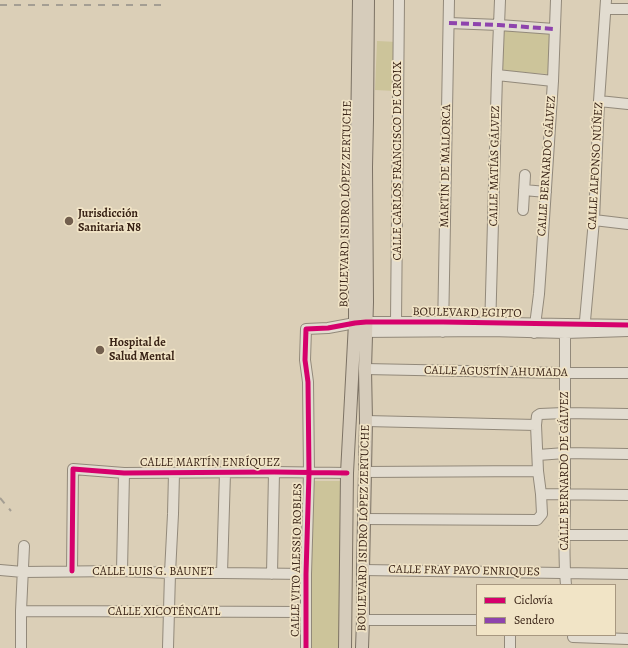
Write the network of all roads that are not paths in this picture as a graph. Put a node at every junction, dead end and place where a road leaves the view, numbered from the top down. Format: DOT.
graph roads {
  1 [pos="359,0"];
  2 [pos="368,0"];
  3 [pos="399,0"];
  4 [pos="449,0"];
  5 [pos="500,0"];
  6 [pos="556,0"];
  7 [pos="606,4"];
  8 [pos="628,9"];
  9 [pos="449,23"];
  10 [pos="499,25"];
  11 [pos="554,29"];
  12 [pos="497,75"];
  13 [pos="553,81"];
  14 [pos="599,101"];
  15 [pos="628,104"];
  16 [pos="525,175"];
  17 [pos="524,190"];
  18 [pos="546,192"];
  19 [pos="523,210"];
  20 [pos="594,220"];
  21 [pos="628,224"];
  22 [pos="396,322"];
  23 [pos="628,325"];
  24 [pos="360,327"];
  25 [pos="443,327"];
  26 [pos="490,327"];
  27 [pos="535,328"];
  28 [pos="584,328"];
  29 [pos="306,329"];
  30 [pos="628,332"];
  31 [pos="565,333"];
  32 [pos="365,369"];
  33 [pos="565,373"];
  34 [pos="628,373"];
  35 [pos="564,413"];
  36 [pos="628,414"];
  37 [pos="366,421"];
  38 [pos="536,422"];
  39 [pos="565,453"];
  40 [pos="628,454"];
  41 [pos="538,455"];
  42 [pos="538,471"];
  43 [pos="274,472"];
  44 [pos="364,472"];
  45 [pos="124,473"];
  46 [pos="174,473"];
  47 [pos="224,473"];
  48 [pos="309,473"];
  49 [pos="346,473"];
  50 [pos="541,494"];
  51 [pos="565,494"];
  52 [pos="628,495"];
  53 [pos="364,519"];
  54 [pos="564,535"];
  55 [pos="628,535"];
  56 [pos="24,546"];
  57 [pos="0,570"];
  58 [pos="363,570"];
  59 [pos="72,571"];
  60 [pos="122,571"];
  61 [pos="23,572"];
  62 [pos="222,572"];
  63 [pos="564,572"];
  64 [pos="170,573"];
  65 [pos="272,574"];
  66 [pos="306,574"];
  67 [pos="628,574"];
  68 [pos="566,584"];
  69 [pos="21,611"];
  70 [pos="169,612"];
  71 [pos="306,612"];
  72 [pos="363,620"];
  73 [pos="476,620"];
  74 [pos="510,636"];
  75 [pos="572,636"];
  76 [pos="628,639"];
  77 [pos="604,643"];
  78 [pos="21,648"];
  79 [pos="168,648"];
  80 [pos="306,648"];
  81 [pos="345,648"];
  82 [pos="362,648"];
  83 [pos="510,648"];
  84 [pos="574,648"];
  1 -- 24 [label="main road, BOULEVARD ISIDRO LÓPEZ ZERTUCHE"];
  2 -- 24 [label="main road, BOULEVARD ISIDRO LÓPEZ ZERTUCHE"];
  3 -- 22 [label="street, CALLE CARLOS FRANCISCO DE CROIX"];
  4 -- 9 [label="street, MARTÍN DE MALLORCA"];
  5 -- 10 [label="street, CALLE MATÍAS GÁLVEZ"];
  6 -- 11 [label="street, CALLE BERNARDO GÁLVEZ"];
  7 -- 8 [label="street"];
  7 -- 14 [label="street, CALLE ALFONSO NÚÑEZ"];
  9 -- 10 [label="street"];
  9 -- 25 [label="street, MARTÍN DE MALLORCA"];
  10 -- 11 [label="street"];
  10 -- 12 [label="street, CALLE MATÍAS GÁLVEZ"];
  11 -- 13 [label="street, CALLE BERNARDO GÁLVEZ"];
  12 -- 13 [label="street"];
  12 -- 26 [label="street, CALLE MATÍAS GÁLVEZ"];
  13 -- 18 [label="street, CALLE BERNARDO GÁLVEZ"];
  14 -- 15 [label="street"];
  14 -- 20 [label="street, CALLE ALFONSO NÚÑEZ"];
  16 -- 17 [label="street"];
  17 -- 18 [label="street"];
  17 -- 19 [label="street"];
  18 -- 27 [label="street, CALLE BERNARDO GÁLVEZ"];
  20 -- 21 [label="street"];
  20 -- 28 [label="street, CALLE ALFONSO NÚÑEZ"];
  22 -- 24 [label="street, BOULEVARD EGIPTO"];
  22 -- 25 [label="street, BOULEVARD EGIPTO"];
  23 -- 28 [label="street, BOULEVARD EGIPTO"];
  24 -- 25 [label="street, BOULEVARD EGIPTO"];
  24 -- 29 [label="street, BOULEVARD EGIPTO"];
  24 -- 32 [label="main road, BOULEVARD ISIDRO LÓPEZ ZERTUCHE"];
  24 -- 49 [label="main road, BOULEVARD ISIDRO LÓPEZ ZERTUCHE"];
  25 -- 26 [label="street, BOULEVARD EGIPTO"];
  26 -- 27 [label="street, BOULEVARD EGIPTO"];
  27 -- 28 [label="street, BOULEVARD EGIPTO"];
  27 -- 31 [label="street, BOULEVARD EGIPTO"];
  28 -- 30 [label="street, BOULEVARD EGIPTO"];
  28 -- 31 [label="street, BOULEVARD EGIPTO"];
  29 -- 48 [label="street, CALLE VITO ALESSIO ROBLES"];
  31 -- 33 [label="street, CALLE BERNARDO DE GÁLVEZ"];
  32 -- 33 [label="street, CALLE AGUSTÍN AHUMADA"];
  32 -- 37 [label="main road, BOULEVARD ISIDRO LÓPEZ ZERTUCHE"];
  33 -- 34 [label="street, CALLE AGUSTÍN AHUMADA"];
  33 -- 35 [label="street, CALLE BERNARDO DE GÁLVEZ"];
  35 -- 36 [label="street"];
  35 -- 38 [label="street"];
  35 -- 39 [label="street, CALLE BERNARDO DE GÁLVEZ"];
  37 -- 38 [label="street"];
  37 -- 44 [label="main road, BOULEVARD ISIDRO LÓPEZ ZERTUCHE"];
  38 -- 41 [label="street"];
  39 -- 40 [label="street"];
  39 -- 41 [label="street"];
  39 -- 51 [label="street, CALLE BERNARDO DE GÁLVEZ"];
  41 -- 42 [label="street"];
  42 -- 44 [label="street"];
  42 -- 50 [label="street"];
  43 -- 47 [label="street, CALLE MARTÍN ENRÍQUEZ"];
  43 -- 48 [label="street, CALLE MARTÍN ENRÍQUEZ"];
  43 -- 65 [label="street"];
  44 -- 53 [label="main road, BOULEVARD ISIDRO LÓPEZ ZERTUCHE"];
  45 -- 46 [label="street, CALLE MARTÍN ENRÍQUEZ"];
  45 -- 59 [label="street, CALLE MARTÍN ENRÍQUEZ"];
  45 -- 60 [label="street"];
  46 -- 47 [label="street, CALLE MARTÍN ENRÍQUEZ"];
  46 -- 64 [label="street"];
  47 -- 62 [label="street"];
  48 -- 49 [label="street, CALLE MARTÍN ENRÍQUEZ"];
  48 -- 66 [label="street, CALLE VITO ALESSIO ROBLES"];
  49 -- 81 [label="main road, BOULEVARD ISIDRO LÓPEZ ZERTUCHE"];
  50 -- 51 [label="street"];
  50 -- 53 [label="street"];
  51 -- 52 [label="street"];
  51 -- 54 [label="street, CALLE BERNARDO DE GÁLVEZ"];
  53 -- 58 [label="main road, BOULEVARD ISIDRO LÓPEZ ZERTUCHE"];
  54 -- 55 [label="street"];
  54 -- 63 [label="street, CALLE BERNARDO DE GÁLVEZ"];
  56 -- 61 [label="street"];
  57 -- 61 [label="street, CALLE LUIS G. BAUNET"];
  58 -- 63 [label="street, CALLE FRAY PAYO ENRIQUES"];
  58 -- 72 [label="main road, BOULEVARD ISIDRO LÓPEZ ZERTUCHE"];
  59 -- 60 [label="street, CALLE LUIS G. BAUNET"];
  59 -- 61 [label="street, CALLE LUIS G. BAUNET"];
  60 -- 64 [label="street, CALLE LUIS G. BAUNET"];
  61 -- 69 [label="street"];
  62 -- 64 [label="street, CALLE LUIS G. BAUNET"];
  62 -- 65 [label="street, CALLE LUIS G. BAUNET"];
  63 -- 67 [label="street, CALLE FRAY PAYO ENRIQUES"];
  63 -- 68 [label="street, CALLE BERNARDO DE GÁLVEZ"];
  64 -- 70 [label="street"];
  65 -- 66 [label="street, CALLE LUIS G. BAUNET"];
  66 -- 71 [label="street, CALLE VITO ALESSIO ROBLES"];
  69 -- 70 [label="street, CALLE XICOTÉNCATL"];
  69 -- 78 [label="street"];
  70 -- 71 [label="street, CALLE XICOTÉNCATL"];
  70 -- 79 [label="street"];
  71 -- 80 [label="street, CALLE VITO ALESSIO ROBLES"];
  72 -- 73 [label="street"];
  72 -- 82 [label="main road, BOULEVARD ISIDRO LÓPEZ ZERTUCHE"];
  74 -- 83 [label="street"];
  75 -- 77 [label="street"];
  75 -- 84 [label="street"];
  76 -- 77 [label="street"];
}
